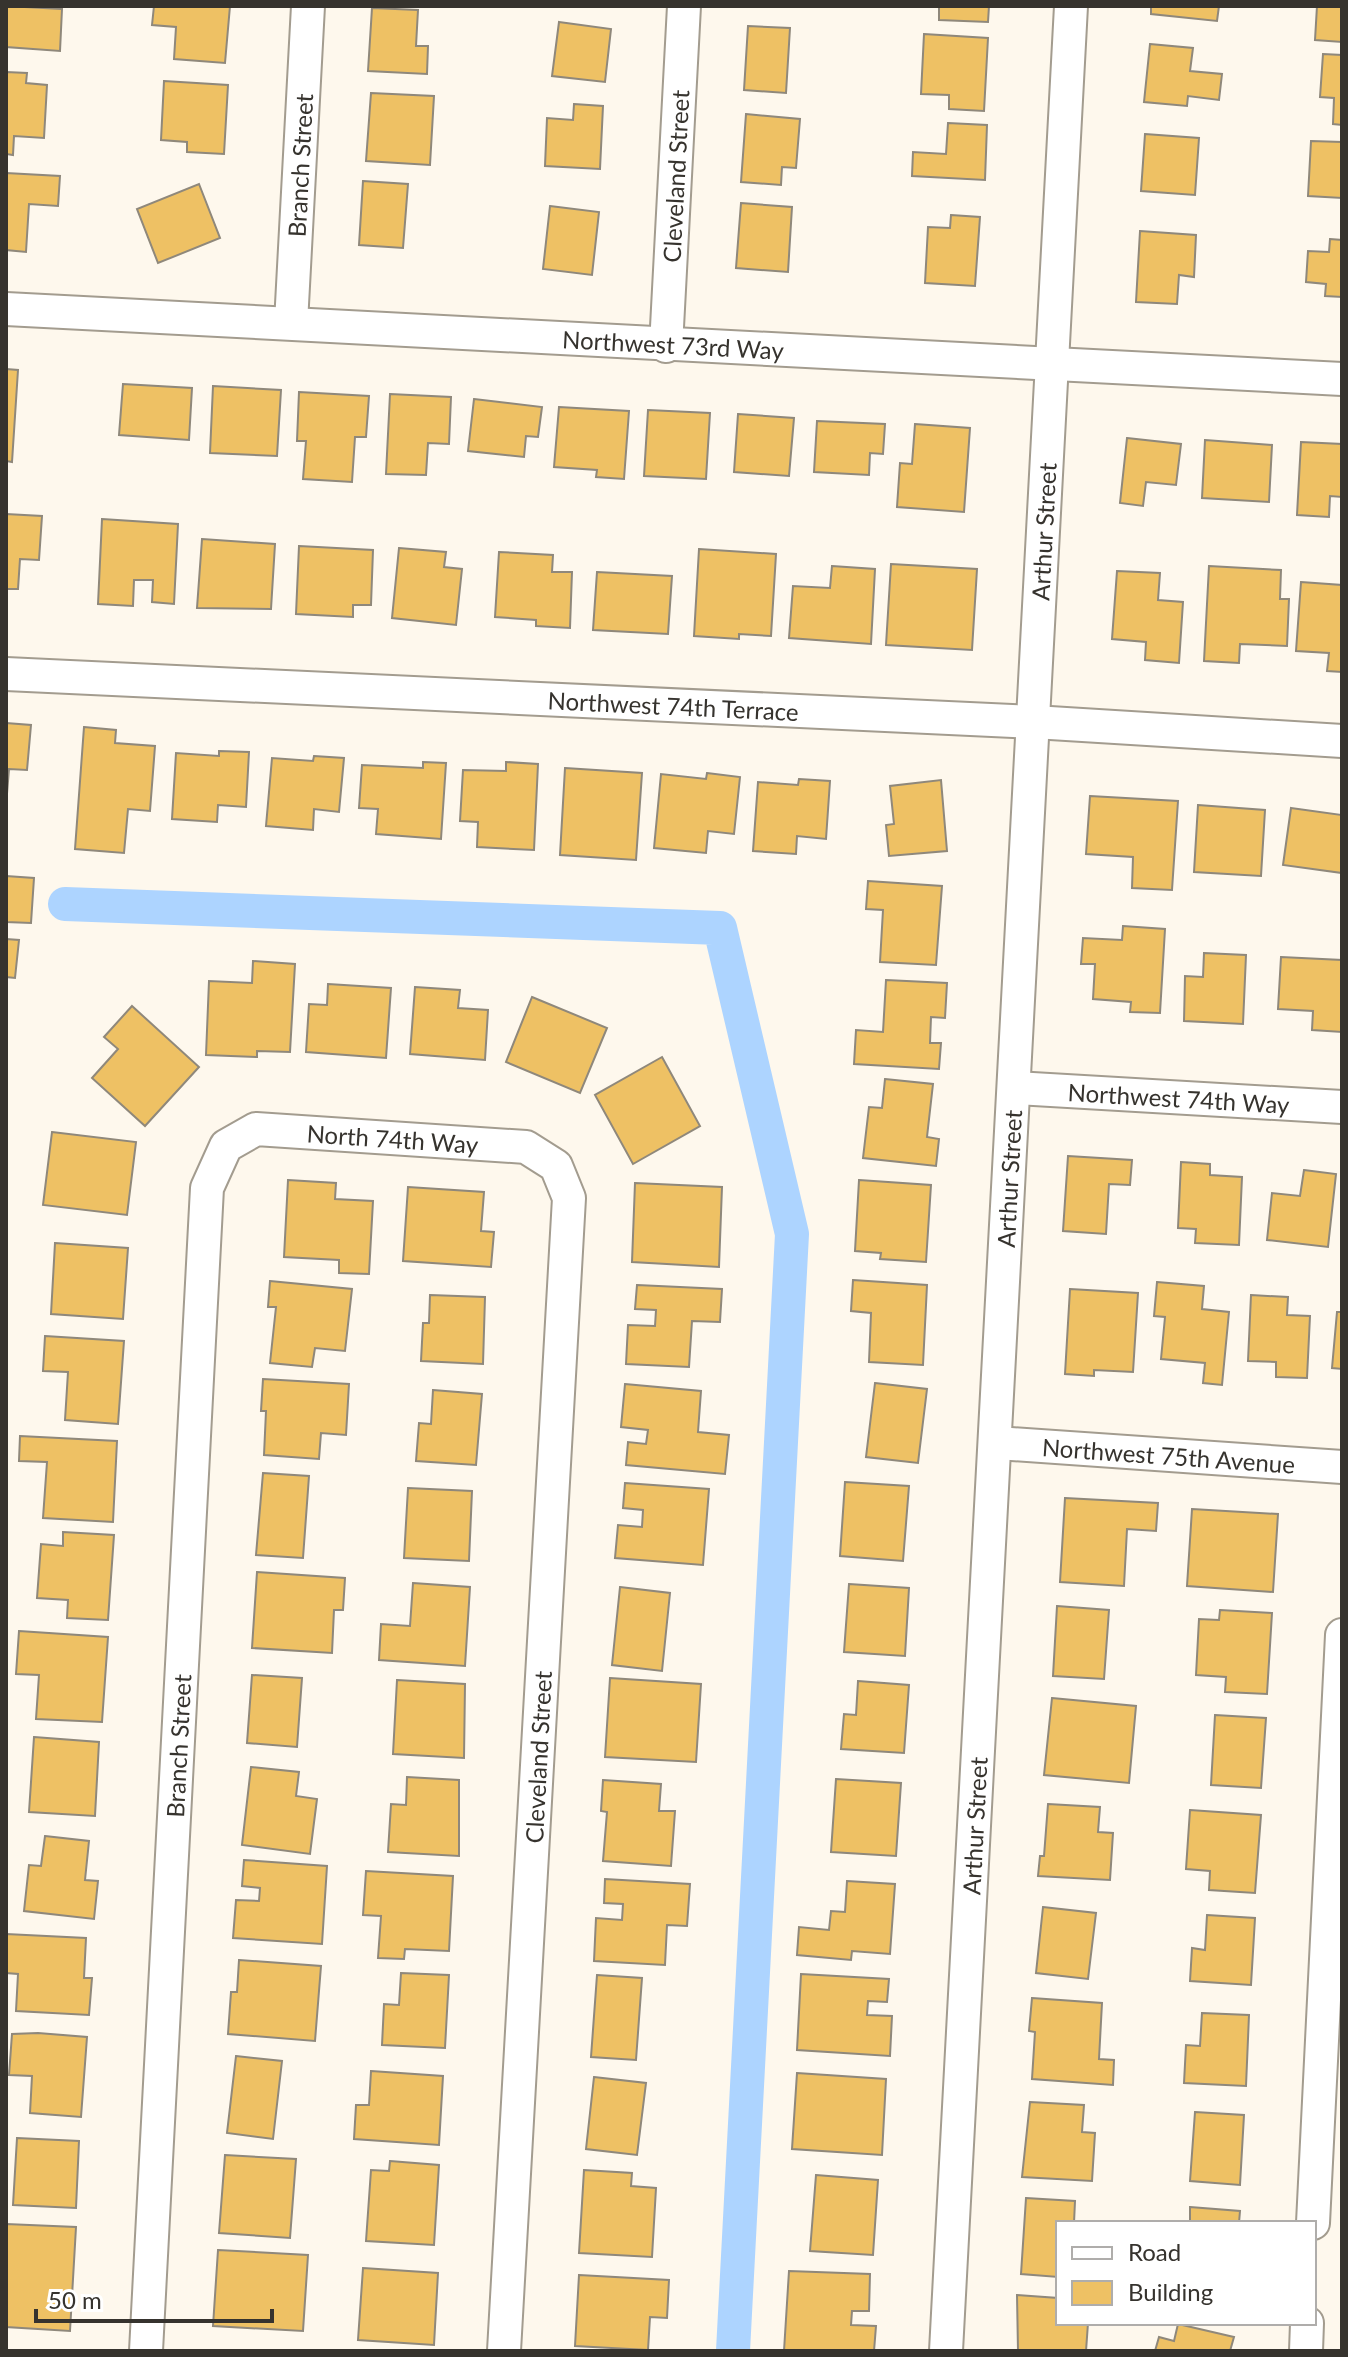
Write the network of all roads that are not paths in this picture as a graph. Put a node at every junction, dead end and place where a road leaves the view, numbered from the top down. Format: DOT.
graph roads {
  1 [pos="308,6"];
  2 [pos="684,6"];
  3 [pos="1071,6"];
  4 [pos="6,309"];
  5 [pos="291,323"];
  6 [pos="666,346"];
  7 [pos="1053,363"];
  8 [pos="1342,379"];
  9 [pos="6,674"];
  10 [pos="1034,722"];
  11 [pos="1342,741"];
  12 [pos="1015,1088"];
  13 [pos="1342,1107"];
  14 [pos="226,1146"];
  15 [pos="556,1166"];
  16 [pos="997,1443"];
  17 [pos="1342,1467"];
  18 [pos="1342,1635"];
  19 [pos="1313,2221"];
  20 [pos="1307,2325"];
  21 [pos="146,2351"];
  22 [pos="504,2351"];
  23 [pos="946,2351"];
  24 [pos="1306,2351"];
  1 -- 5 [label="street, Branch Street"];
  2 -- 6 [label="street, Cleveland Street"];
  3 -- 7 [label="street, Arthur Street"];
  4 -- 5 [label="street, Northwest 73rd Way"];
  5 -- 6 [label="street, Northwest 73rd Way"];
  6 -- 7 [label="street, Northwest 73rd Way"];
  7 -- 8 [label="street, Northwest 73rd Way"];
  7 -- 10 [label="street, Arthur Street"];
  9 -- 10 [label="street, Northwest 74th Terrace"];
  10 -- 11 [label="street, Northwest 74th Terrace"];
  10 -- 12 [label="street, Arthur Street"];
  12 -- 13 [label="street, Northwest 74th Way"];
  12 -- 16 [label="street, Arthur Street"];
  14 -- 15 [label="street, North 74th Way"];
  14 -- 21 [label="street, Branch Street"];
  15 -- 22 [label="street, Cleveland Street"];
  16 -- 17 [label="street, Northwest 75th Avenue"];
  16 -- 23 [label="street, Arthur Street"];
  18 -- 19 [label="street"];
  20 -- 24 [label="street"];
}
